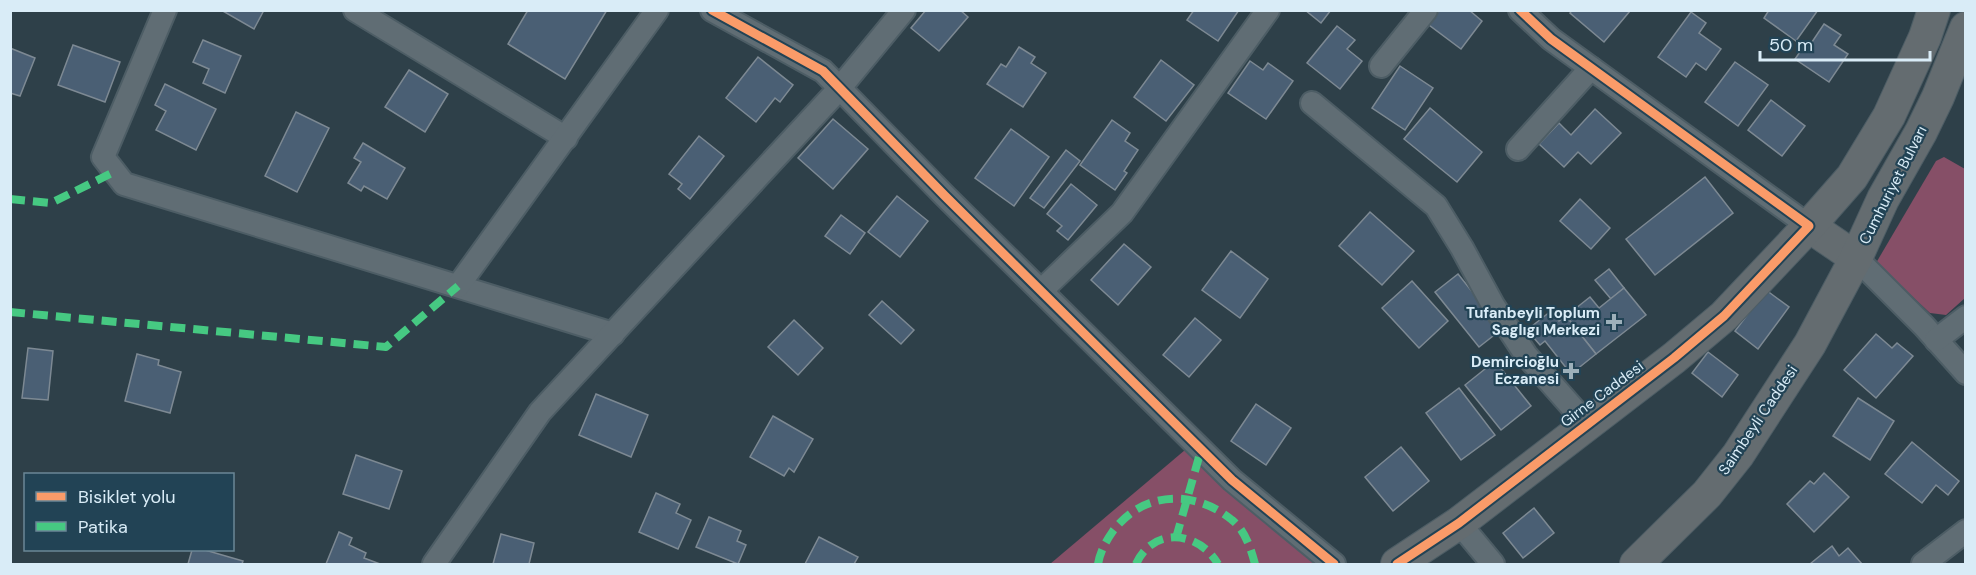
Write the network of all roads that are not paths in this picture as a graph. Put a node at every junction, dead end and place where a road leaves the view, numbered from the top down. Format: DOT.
graph roads {
  1 [pos="165,10"];
  2 [pos="355,10"];
  3 [pos="657,10"];
  4 [pos="712,10"];
  5 [pos="904,10"];
  6 [pos="1268,10"];
  7 [pos="1426,10"];
  8 [pos="1520,10"];
  9 [pos="1934,10"];
  10 [pos="1965,28"];
  11 [pos="1381,66"];
  12 [pos="1591,68"];
  13 [pos="839,89"];
  14 [pos="1312,103"];
  15 [pos="566,138"];
  16 [pos="1518,150"];
  17 [pos="1809,226"];
  18 [pos="1856,258"];
  19 [pos="458,286"];
  20 [pos="1041,291"];
  21 [pos="1965,317"];
  22 [pos="613,334"];
  23 [pos="1936,340"];
  24 [pos="1965,373"];
  25 [pos="1587,424"];
  26 [pos="1459,523"];
  27 [pos="1965,531"];
  28 [pos="434,564"];
  29 [pos="1334,564"];
  30 [pos="1397,564"];
  31 [pos="1493,564"];
  32 [pos="1636,564"];
  33 [pos="1923,564"];
  1 -- 19 [label="street"];
  2 -- 15 [label="street"];
  3 -- 15 [label="street"];
  4 -- 13 [label="street"];
  5 -- 13 [label="street"];
  6 -- 20 [label="street"];
  7 -- 11 [label="street"];
  8 -- 12 [label="street"];
  9 -- 17 [label="street"];
  10 -- 18 [label="street, Cumhuriyet Bulvarı"];
  12 -- 16 [label="street"];
  12 -- 17 [label="street"];
  13 -- 20 [label="street"];
  13 -- 22 [label="street"];
  14 -- 25 [label="street"];
  15 -- 19 [label="street"];
  17 -- 18 [label="street, Cumhuriyet Bulvarı"];
  17 -- 25 [label="street, Girne Caddesi"];
  18 -- 23 [label="street"];
  18 -- 32 [label="street, Saimbeyli Caddesi"];
  19 -- 22 [label="street"];
  20 -- 29 [label="street"];
  21 -- 23 [label="street"];
  22 -- 28 [label="street"];
  23 -- 24 [label="street"];
  25 -- 26 [label="street, Girne Caddesi"];
  26 -- 30 [label="street, Girne Caddesi"];
  26 -- 31 [label="street"];
  27 -- 33 [label="street"];
}
